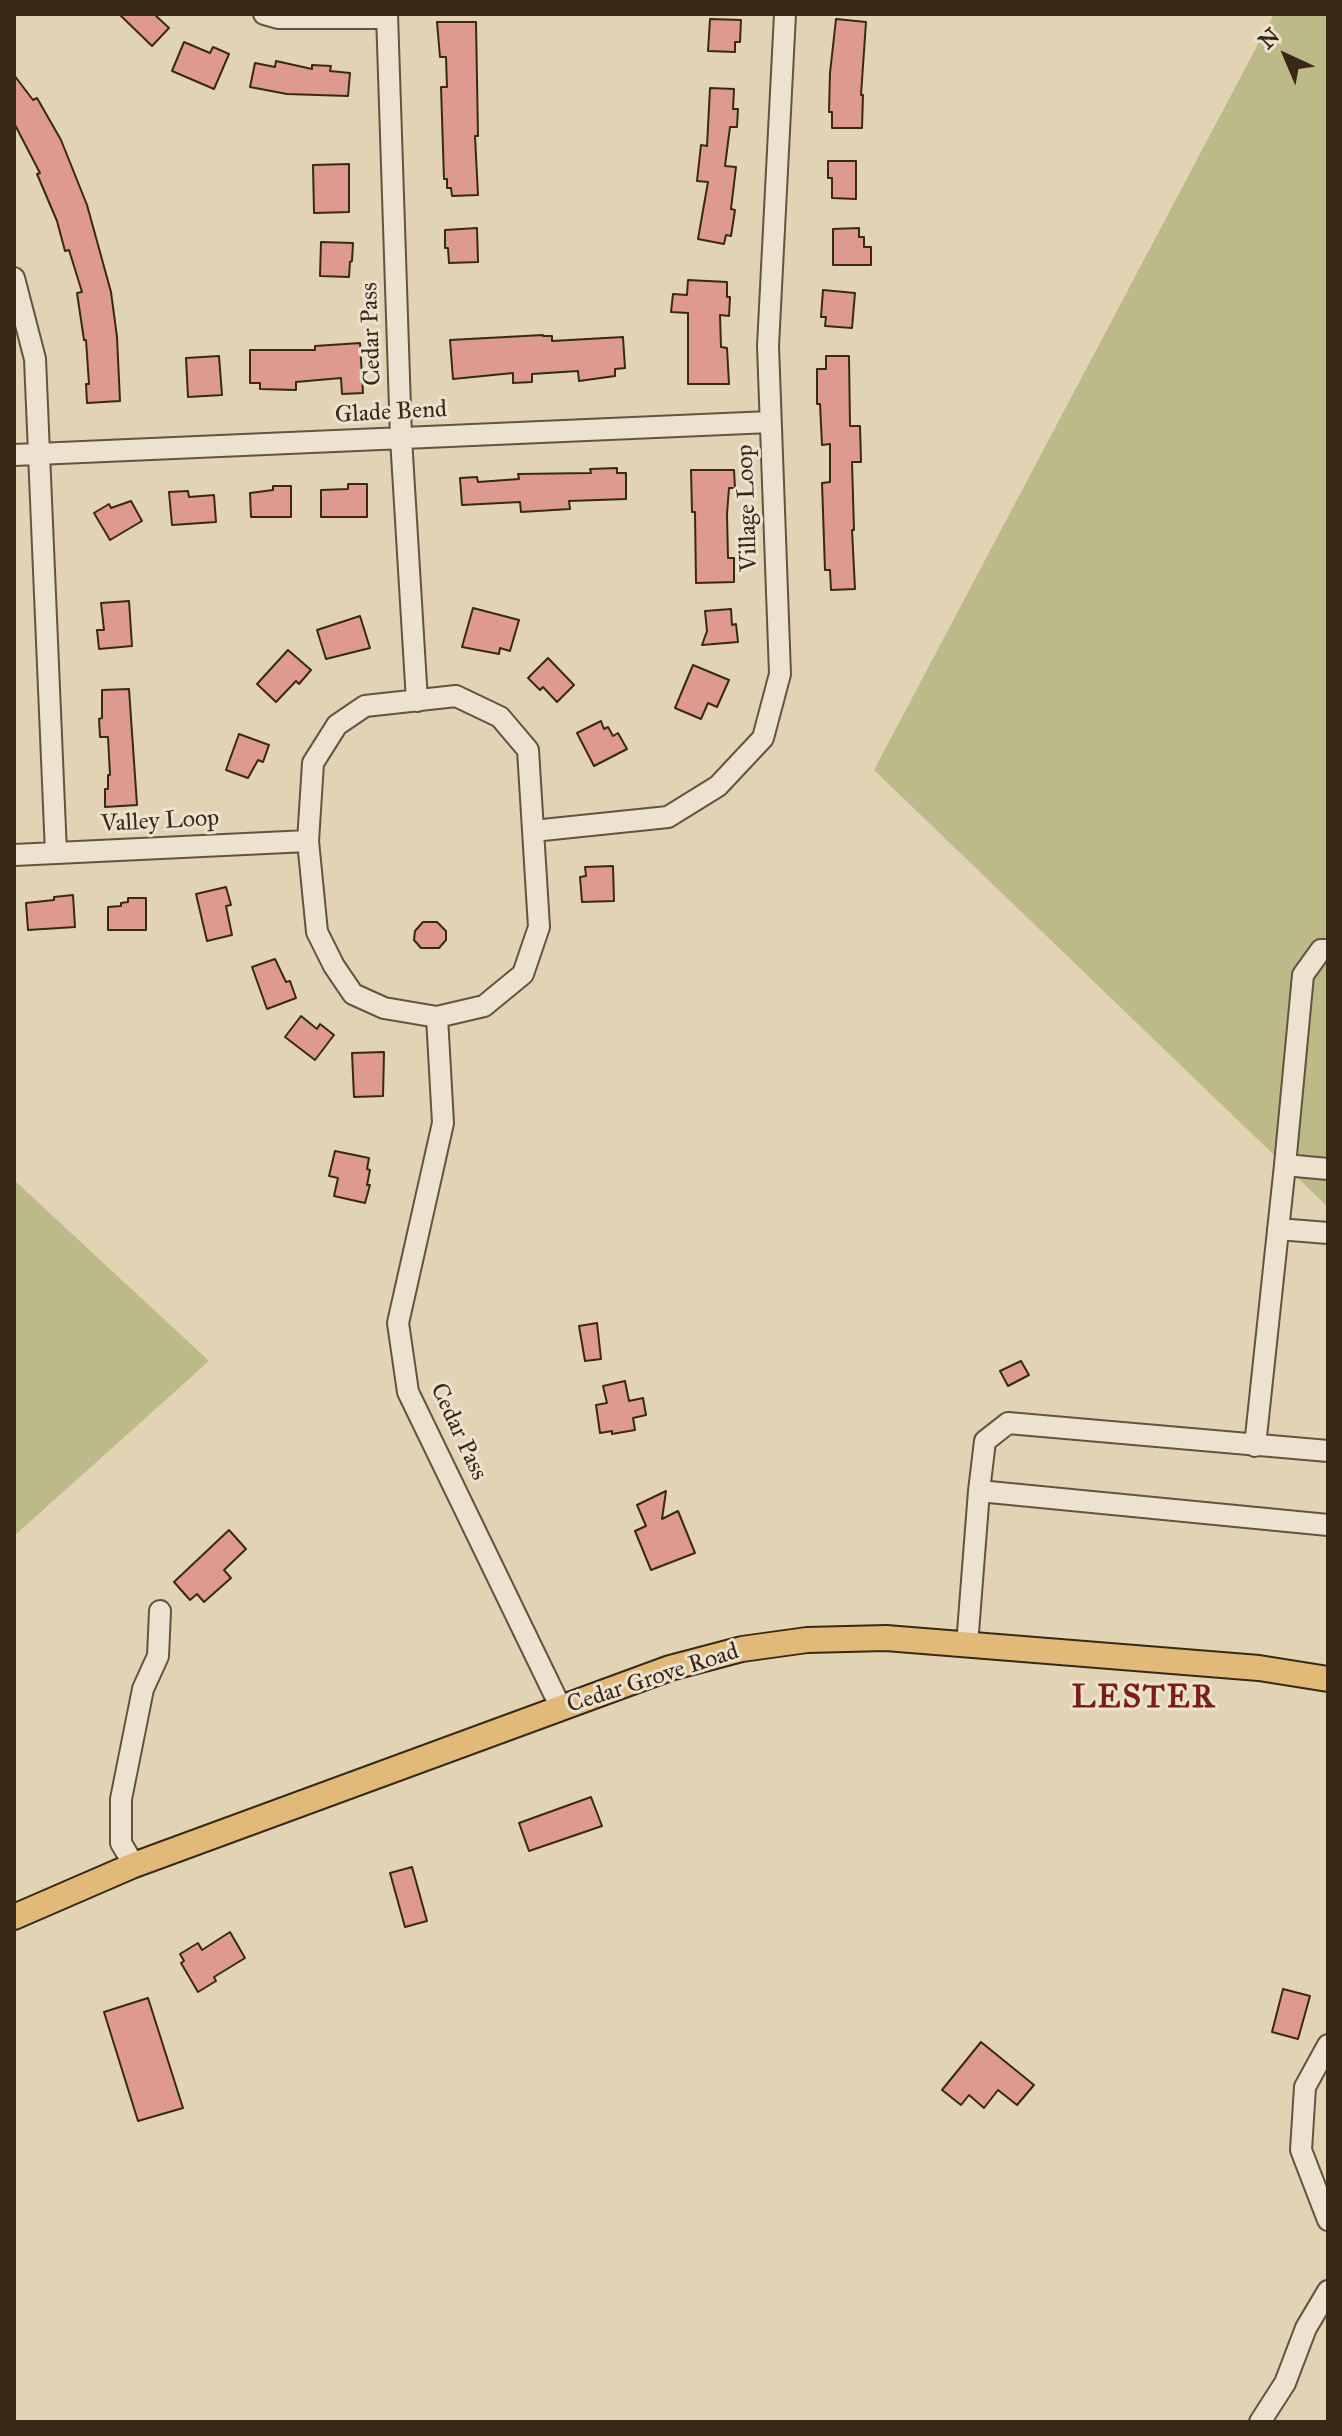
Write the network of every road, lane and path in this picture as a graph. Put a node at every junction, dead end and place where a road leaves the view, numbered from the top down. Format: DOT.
graph roads {
  1 [pos="264,14"];
  2 [pos="785,14"];
  3 [pos="387,16"];
  4 [pos="14,278"];
  5 [pos="770,422"];
  6 [pos="401,438"];
  7 [pos="39,454"];
  8 [pos="14,455"];
  9 [pos="417,701"];
  10 [pos="533,831"];
  11 [pos="308,841"];
  12 [pos="56,853"];
  13 [pos="14,855"];
  14 [pos="1328,950"];
  15 [pos="437,1017"];
  16 [pos="1285,1165"];
  17 [pos="1328,1169"];
  18 [pos="1278,1229"];
  19 [pos="1328,1233"];
  20 [pos="1255,1446"];
  21 [pos="1328,1451"];
  22 [pos="979,1491"];
  23 [pos="1328,1525"];
  24 [pos="160,1611"];
  25 [pos="967,1645"];
  26 [pos="1328,1679"];
  27 [pos="561,1708"];
  28 [pos="134,1865"];
  29 [pos="14,1917"];
  30 [pos="1328,2045"];
  31 [pos="1328,2220"];
  32 [pos="1328,2291"];
  33 [pos="1260,2422"];
  1 -- 3 [label="street"];
  2 -- 5 [label="street, Village Loop"];
  3 -- 6 [label="street, Cedar Pass"];
  4 -- 7 [label="street"];
  5 -- 6 [label="street, Glade Bend"];
  5 -- 10 [label="street, Village Loop"];
  6 -- 7 [label="street, Glade Bend"];
  6 -- 9 [label="street, Cedar Pass"];
  7 -- 8 [label="street, Glade Bend"];
  7 -- 12 [label="street"];
  9 -- 10 [label="street"];
  9 -- 11 [label="street"];
  10 -- 15 [label="street"];
  11 -- 12 [label="street, Valley Loop"];
  11 -- 15 [label="street"];
  12 -- 13 [label="street, Valley Loop"];
  14 -- 16 [label="street"];
  15 -- 27 [label="street, Cedar Pass"];
  16 -- 17 [label="street"];
  16 -- 18 [label="street"];
  18 -- 19 [label="street"];
  18 -- 20 [label="street"];
  20 -- 21 [label="street"];
  20 -- 22 [label="street"];
  22 -- 23 [label="street"];
  22 -- 25 [label="street"];
  24 -- 28 [label="street"];
  25 -- 26 [label="main road, Cedar Grove Road"];
  25 -- 27 [label="main road, Cedar Grove Road"];
  27 -- 28 [label="main road, Cedar Grove Road"];
  28 -- 29 [label="main road, Cedar Grove Road"];
  30 -- 31 [label="street"];
  32 -- 33 [label="street"];
}
